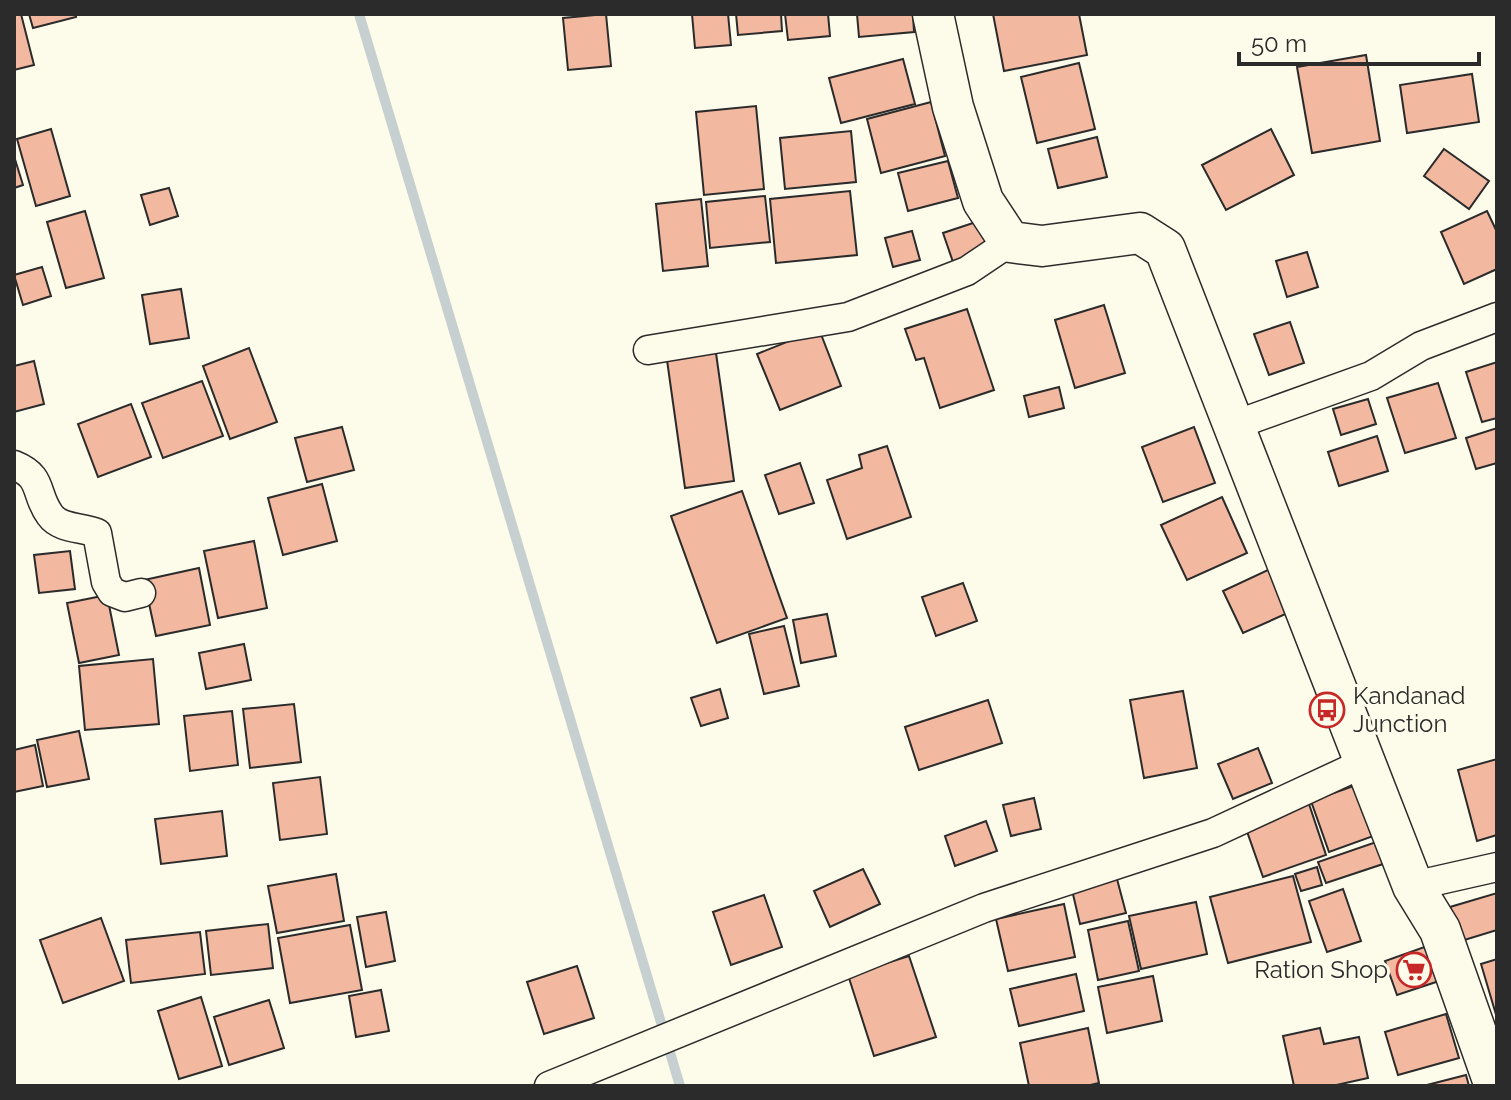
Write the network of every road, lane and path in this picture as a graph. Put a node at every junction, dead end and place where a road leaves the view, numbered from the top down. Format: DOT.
graph roads {
  1 [pos="933,14"];
  2 [pos="1010,242"];
  3 [pos="1497,317"];
  4 [pos="648,350"];
  5 [pos="1232,426"];
  6 [pos="14,465"];
  7 [pos="141,593"];
  8 [pos="1366,762"];
  9 [pos="1497,867"];
  10 [pos="1413,886"];
  11 [pos="549,1086"];
  12 [pos="1495,1086"];
  1 -- 2 [label="main road"];
  2 -- 4 [label="street"];
  2 -- 5 [label="main road"];
  3 -- 5 [label="street"];
  5 -- 8 [label="main road"];
  6 -- 7 [label="street"];
  8 -- 10 [label="main road"];
  8 -- 11 [label="street"];
  9 -- 10 [label="street"];
  10 -- 12 [label="main road"];
}
